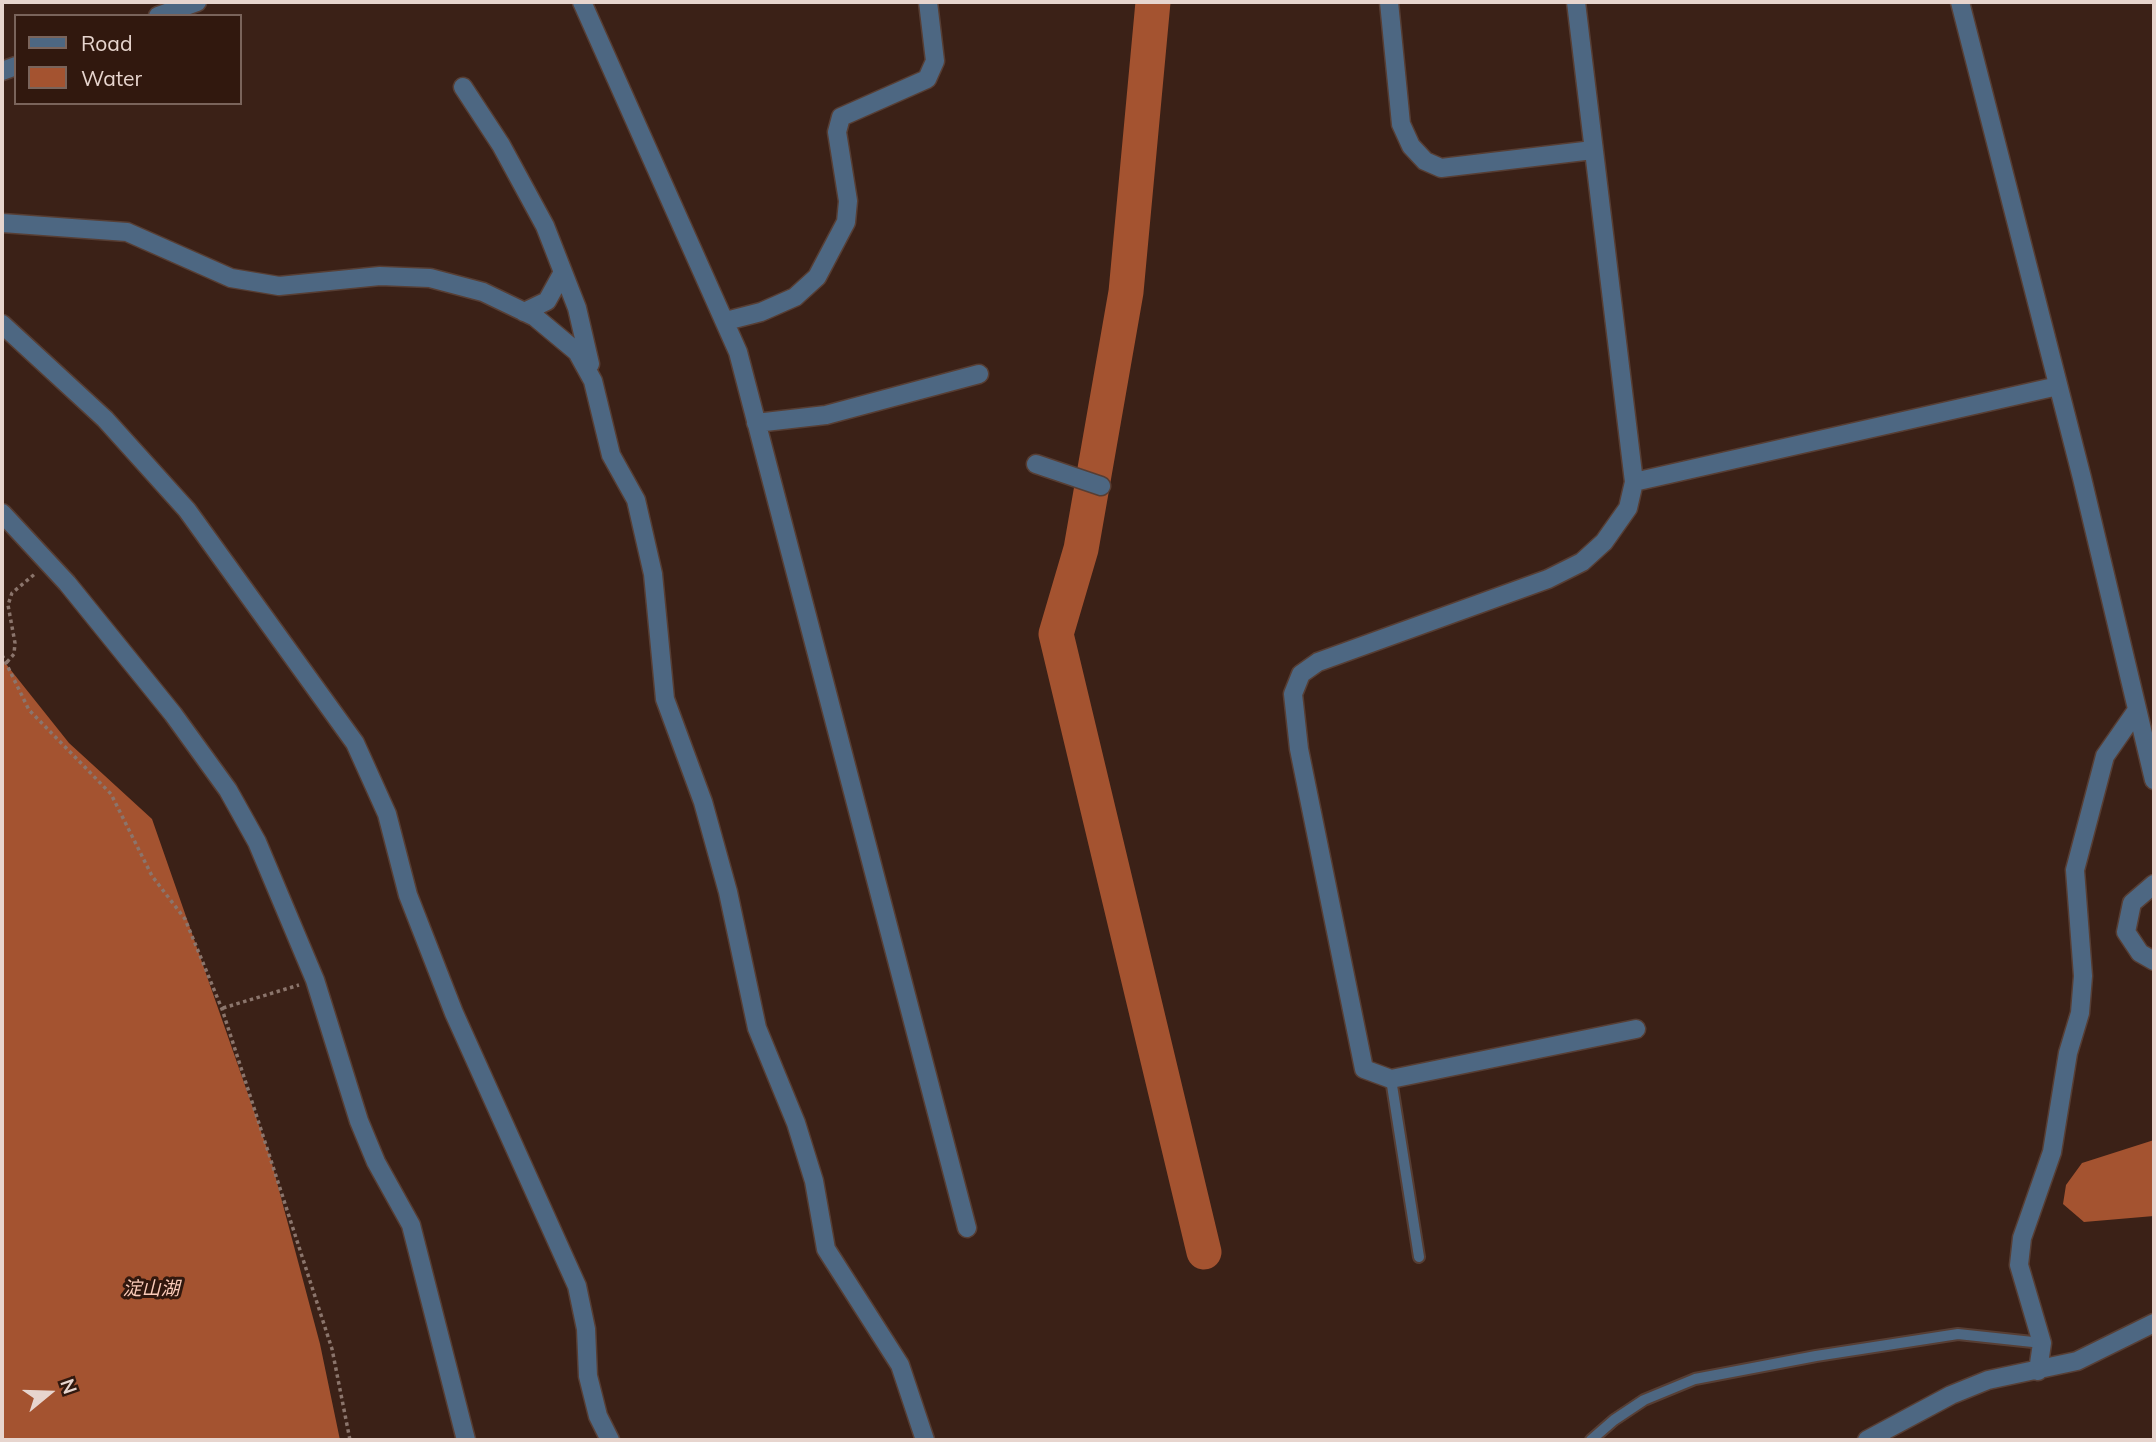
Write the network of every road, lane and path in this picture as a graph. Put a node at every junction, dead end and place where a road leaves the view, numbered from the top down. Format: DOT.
graph roads {
  1 [pos="197,2"];
  2 [pos="582,2"];
  3 [pos="928,2"];
  4 [pos="1389,2"];
  5 [pos="1576,2"];
  6 [pos="1960,2"];
  7 [pos="164,14"];
  8 [pos="463,87"];
  9 [pos="1592,149"];
  10 [pos="2,223"];
  11 [pos="563,272"];
  12 [pos="524,312"];
  13 [pos="726,321"];
  14 [pos="2,324"];
  15 [pos="979,374"];
  16 [pos="593,381"];
  17 [pos="2058,386"];
  18 [pos="756,423"];
  19 [pos="1036,464"];
  20 [pos="1634,482"];
  21 [pos="1101,486"];
  22 [pos="2,513"];
  23 [pos="49,564"];
  24 [pos="2,655"];
  25 [pos="7,663"];
  26 [pos="2137,710"];
  27 [pos="2154,780"];
  28 [pos="2154,884"];
  29 [pos="2154,961"];
  30 [pos="314,980"];
  31 [pos="222,1009"];
  32 [pos="1636,1029"];
  33 [pos="1391,1079"];
  34 [pos="967,1228"];
  35 [pos="1419,1257"];
  36 [pos="2154,1323"];
  37 [pos="2042,1343"];
  38 [pos="2038,1371"];
  39 [pos="350,1440"];
  40 [pos="466,1440"];
  41 [pos="610,1440"];
  42 [pos="925,1440"];
  43 [pos="1591,1440"];
  44 [pos="1867,1440"];
  1 -- 7 [label="street"];
  2 -- 13 [label="street"];
  3 -- 13 [label="street"];
  4 -- 9 [label="street"];
  5 -- 9 [label="street"];
  6 -- 17 [label="street"];
  8 -- 11 [label="street"];
  9 -- 20 [label="street"];
  10 -- 12 [label="street"];
  11 -- 12 [label="street"];
  11 -- 16 [label="street"];
  12 -- 16 [label="street"];
  13 -- 18 [label="street"];
  14 -- 41 [label="street"];
  15 -- 18 [label="street"];
  16 -- 42 [label="street"];
  17 -- 20 [label="street"];
  17 -- 26 [label="street"];
  18 -- 34 [label="street"];
  19 -- 21 [label="street"];
  20 -- 33 [label="street"];
  22 -- 23 [label="street"];
  23 -- 25 [label="path"];
  23 -- 30 [label="street"];
  24 -- 25 [label="path"];
  25 -- 31 [label="path"];
  26 -- 27 [label="street"];
  26 -- 37 [label="street"];
  28 -- 29 [label="street"];
  30 -- 31 [label="path"];
  30 -- 40 [label="street"];
  31 -- 39 [label="path"];
  32 -- 33 [label="street"];
  33 -- 35 [label="lane"];
  36 -- 38 [label="street"];
  37 -- 38 [label="street"];
  37 -- 43 [label="lane"];
  38 -- 44 [label="street"];
}
